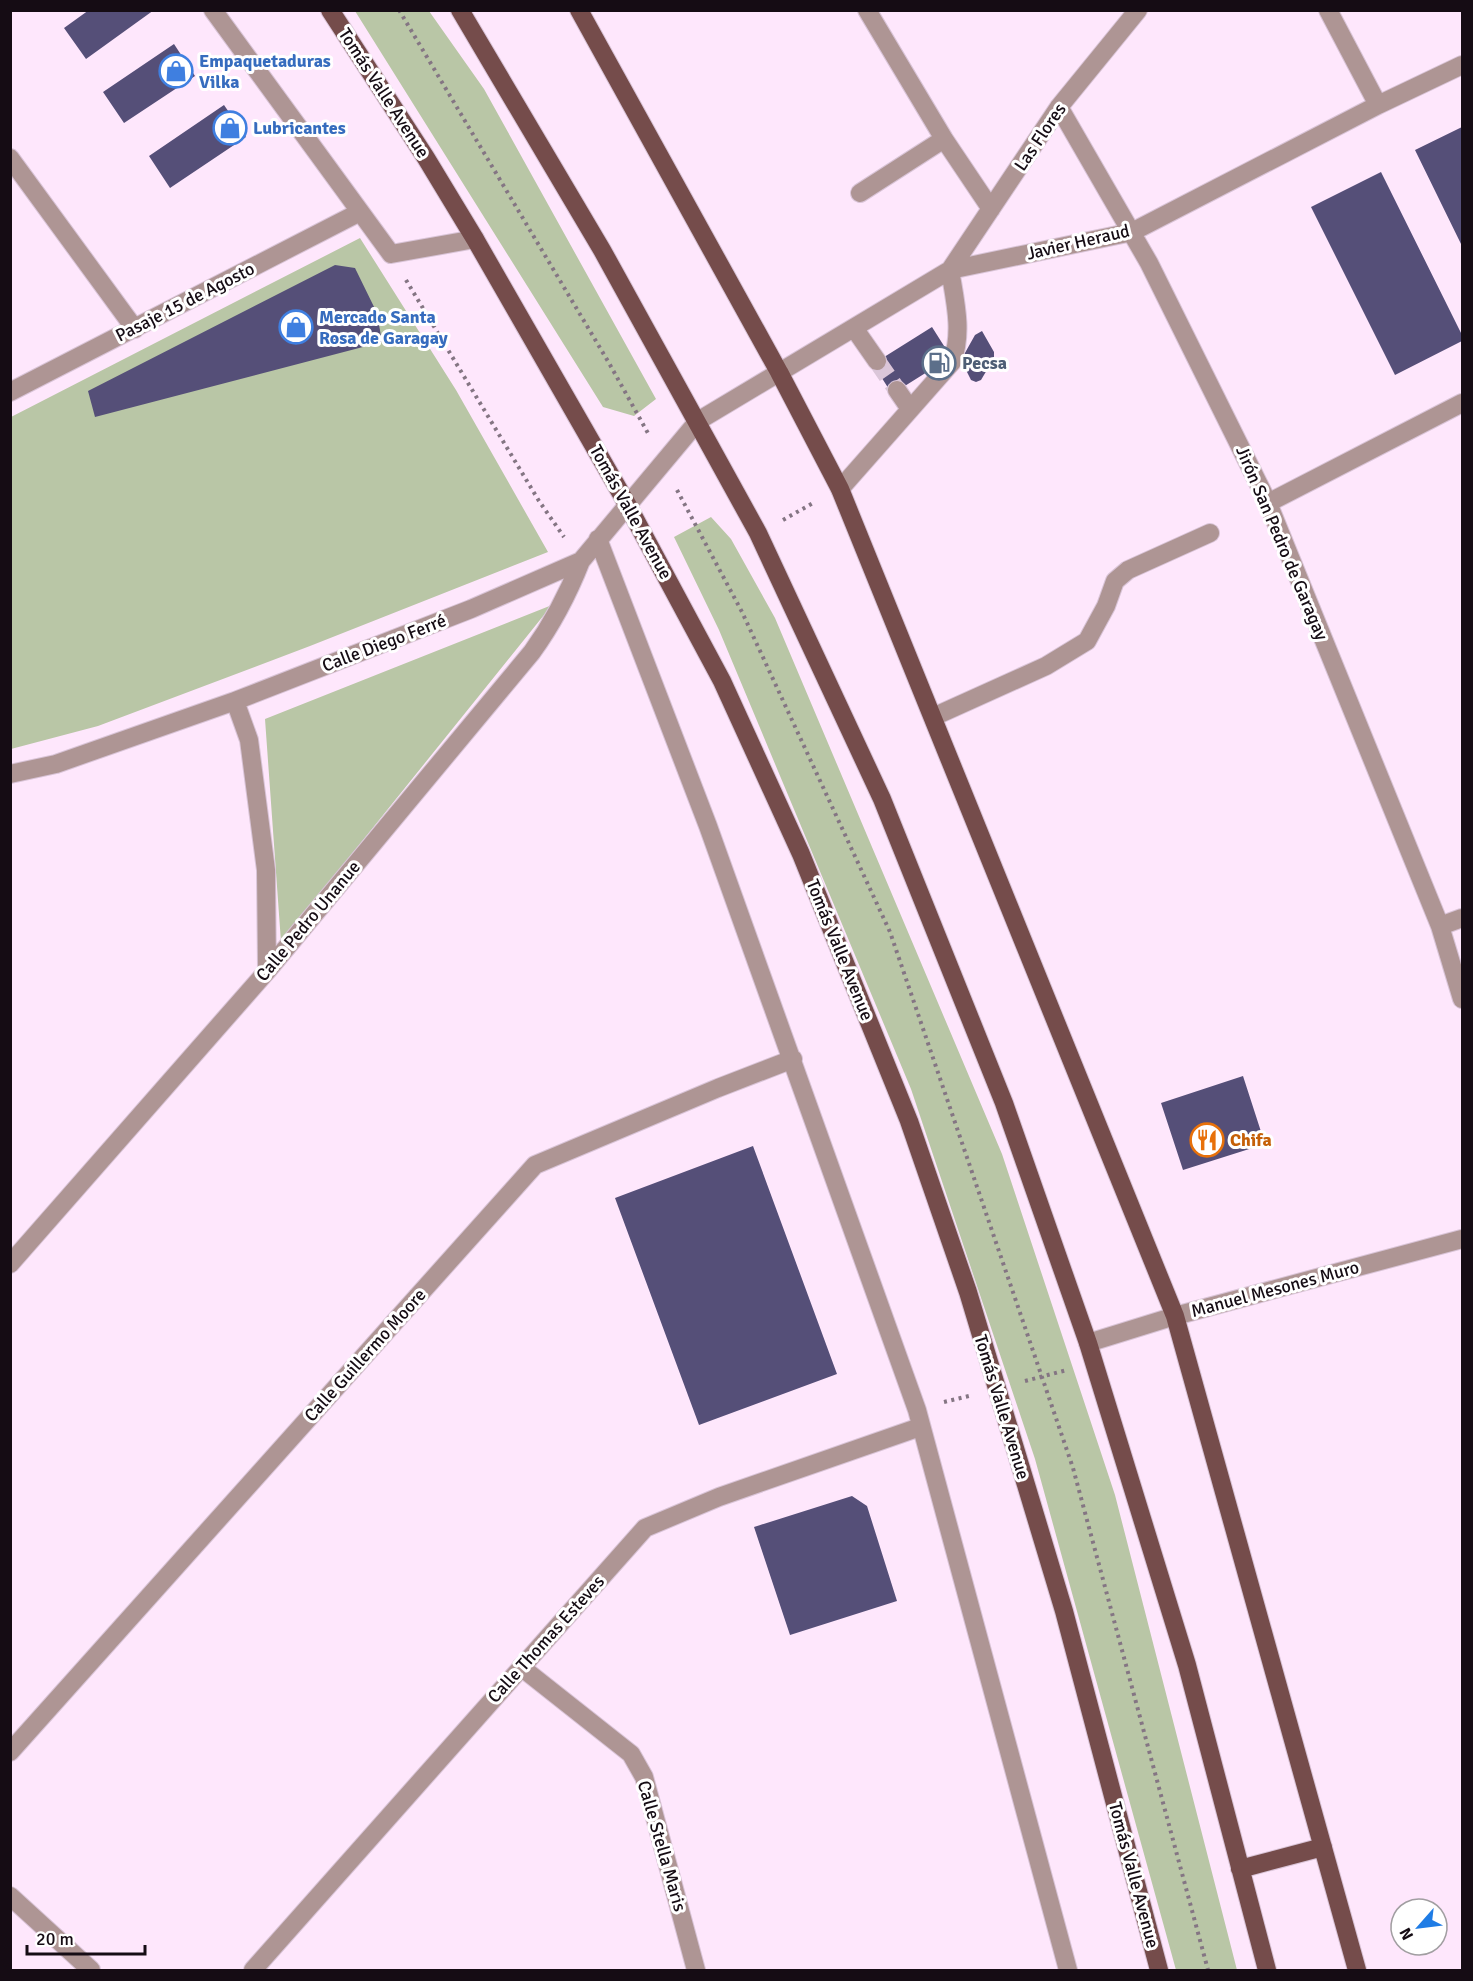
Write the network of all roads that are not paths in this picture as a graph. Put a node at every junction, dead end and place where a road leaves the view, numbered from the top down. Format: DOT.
graph roads {
  1 [pos="213,10"];
  2 [pos="330,10"];
  3 [pos="460,10"];
  4 [pos="579,10"];
  5 [pos="867,10"];
  6 [pos="1328,10"];
  7 [pos="1132,13"];
  8 [pos="1462,65"];
  9 [pos="1378,105"];
  10 [pos="1059,106"];
  11 [pos="944,140"];
  12 [pos="10,158"];
  13 [pos="860,193"];
  14 [pos="991,209"];
  15 [pos="360,212"];
  16 [pos="1132,232"];
  17 [pos="475,238"];
  18 [pos="950,270"];
  19 [pos="854,328"];
  20 [pos="135,329"];
  21 [pos="877,361"];
  22 [pos="779,372"];
  23 [pos="897,390"];
  24 [pos="10,392"];
  25 [pos="1462,403"];
  26 [pos="910,409"];
  27 [pos="698,421"];
  28 [pos="840,489"];
  29 [pos="1268,503"];
  30 [pos="627,504"];
  31 [pos="1210,533"];
  32 [pos="598,539"];
  33 [pos="581,561"];
  34 [pos="235,701"];
  35 [pos="933,717"];
  36 [pos="10,774"];
  37 [pos="1462,918"];
  38 [pos="1440,926"];
  39 [pos="267,971"];
  40 [pos="1462,999"];
  41 [pos="793,1059"];
  42 [pos="1462,1239"];
  43 [pos="10,1264"];
  44 [pos="1175,1316"];
  45 [pos="1088,1343"];
  46 [pos="920,1427"];
  47 [pos="521,1667"];
  48 [pos="10,1752"];
  49 [pos="1323,1847"];
  50 [pos="1240,1869"];
  51 [pos="10,1896"];
  52 [pos="91,1971"];
  53 [pos="253,1971"];
  54 [pos="696,1971"];
  55 [pos="1068,1971"];
  56 [pos="1159,1971"];
  57 [pos="1267,1971"];
  58 [pos="1357,1971"];
  1 -- 15 [label="street"];
  2 -- 17 [label="main road, Tomás Valle Avenue"];
  3 -- 27 [label="main road"];
  4 -- 22 [label="main road"];
  5 -- 11 [label="street"];
  6 -- 9 [label="street"];
  7 -- 10 [label="street, Las Flores"];
  8 -- 9 [label="street, Javier Heraud"];
  9 -- 16 [label="street, Javier Heraud"];
  10 -- 14 [label="street, Las Flores"];
  10 -- 16 [label="street, Jirón San Pedro de Garagay"];
  11 -- 13 [label="street"];
  11 -- 14 [label="street"];
  12 -- 20 [label="street"];
  14 -- 18 [label="street, Las Flores"];
  15 -- 17 [label="street"];
  15 -- 20 [label="street, Pasaje 15 de Agosto"];
  16 -- 18 [label="street, Javier Heraud"];
  16 -- 29 [label="street, Jirón San Pedro de Garagay"];
  17 -- 30 [label="main road, Tomás Valle Avenue"];
  18 -- 19 [label="street, Javier Heraud"];
  18 -- 26 [label="street"];
  19 -- 21 [label="street"];
  19 -- 22 [label="street, Javier Heraud"];
  20 -- 24 [label="street, Pasaje 15 de Agosto"];
  22 -- 27 [label="street, Javier Heraud"];
  22 -- 28 [label="main road"];
  23 -- 26 [label="street"];
  25 -- 29 [label="street"];
  26 -- 28 [label="street"];
  27 -- 30 [label="street, Calle Diego Ferré"];
  27 -- 45 [label="main road"];
  28 -- 35 [label="main road"];
  29 -- 38 [label="street, Jirón San Pedro de Garagay"];
  30 -- 32 [label="street, Calle Diego Ferré"];
  30 -- 56 [label="main road, Tomás Valle Avenue"];
  31 -- 35 [label="street"];
  32 -- 33 [label="street, Calle Diego Ferré"];
  32 -- 41 [label="street"];
  33 -- 34 [label="street, Calle Diego Ferré"];
  33 -- 39 [label="street, Calle Pedro Unanue"];
  34 -- 36 [label="street, Calle Diego Ferré"];
  34 -- 39 [label="street"];
  35 -- 44 [label="main road"];
  37 -- 38 [label="street"];
  38 -- 40 [label="street, Jirón San Pedro de Garagay"];
  39 -- 43 [label="street, Calle Pedro Unanue"];
  41 -- 46 [label="street"];
  41 -- 48 [label="street, Calle Guillermo Moore"];
  42 -- 44 [label="street, Manuel Mesones Muro"];
  44 -- 45 [label="street, Manuel Mesones Muro"];
  44 -- 49 [label="main road"];
  45 -- 50 [label="main road"];
  46 -- 47 [label="street, Calle Thomas Esteves"];
  46 -- 55 [label="street"];
  47 -- 53 [label="street, Calle Thomas Esteves"];
  47 -- 54 [label="street, Calle Stella Maris"];
  49 -- 50 [label="main road"];
  49 -- 58 [label="main road"];
  50 -- 57 [label="main road"];
  51 -- 52 [label="street"];
}
